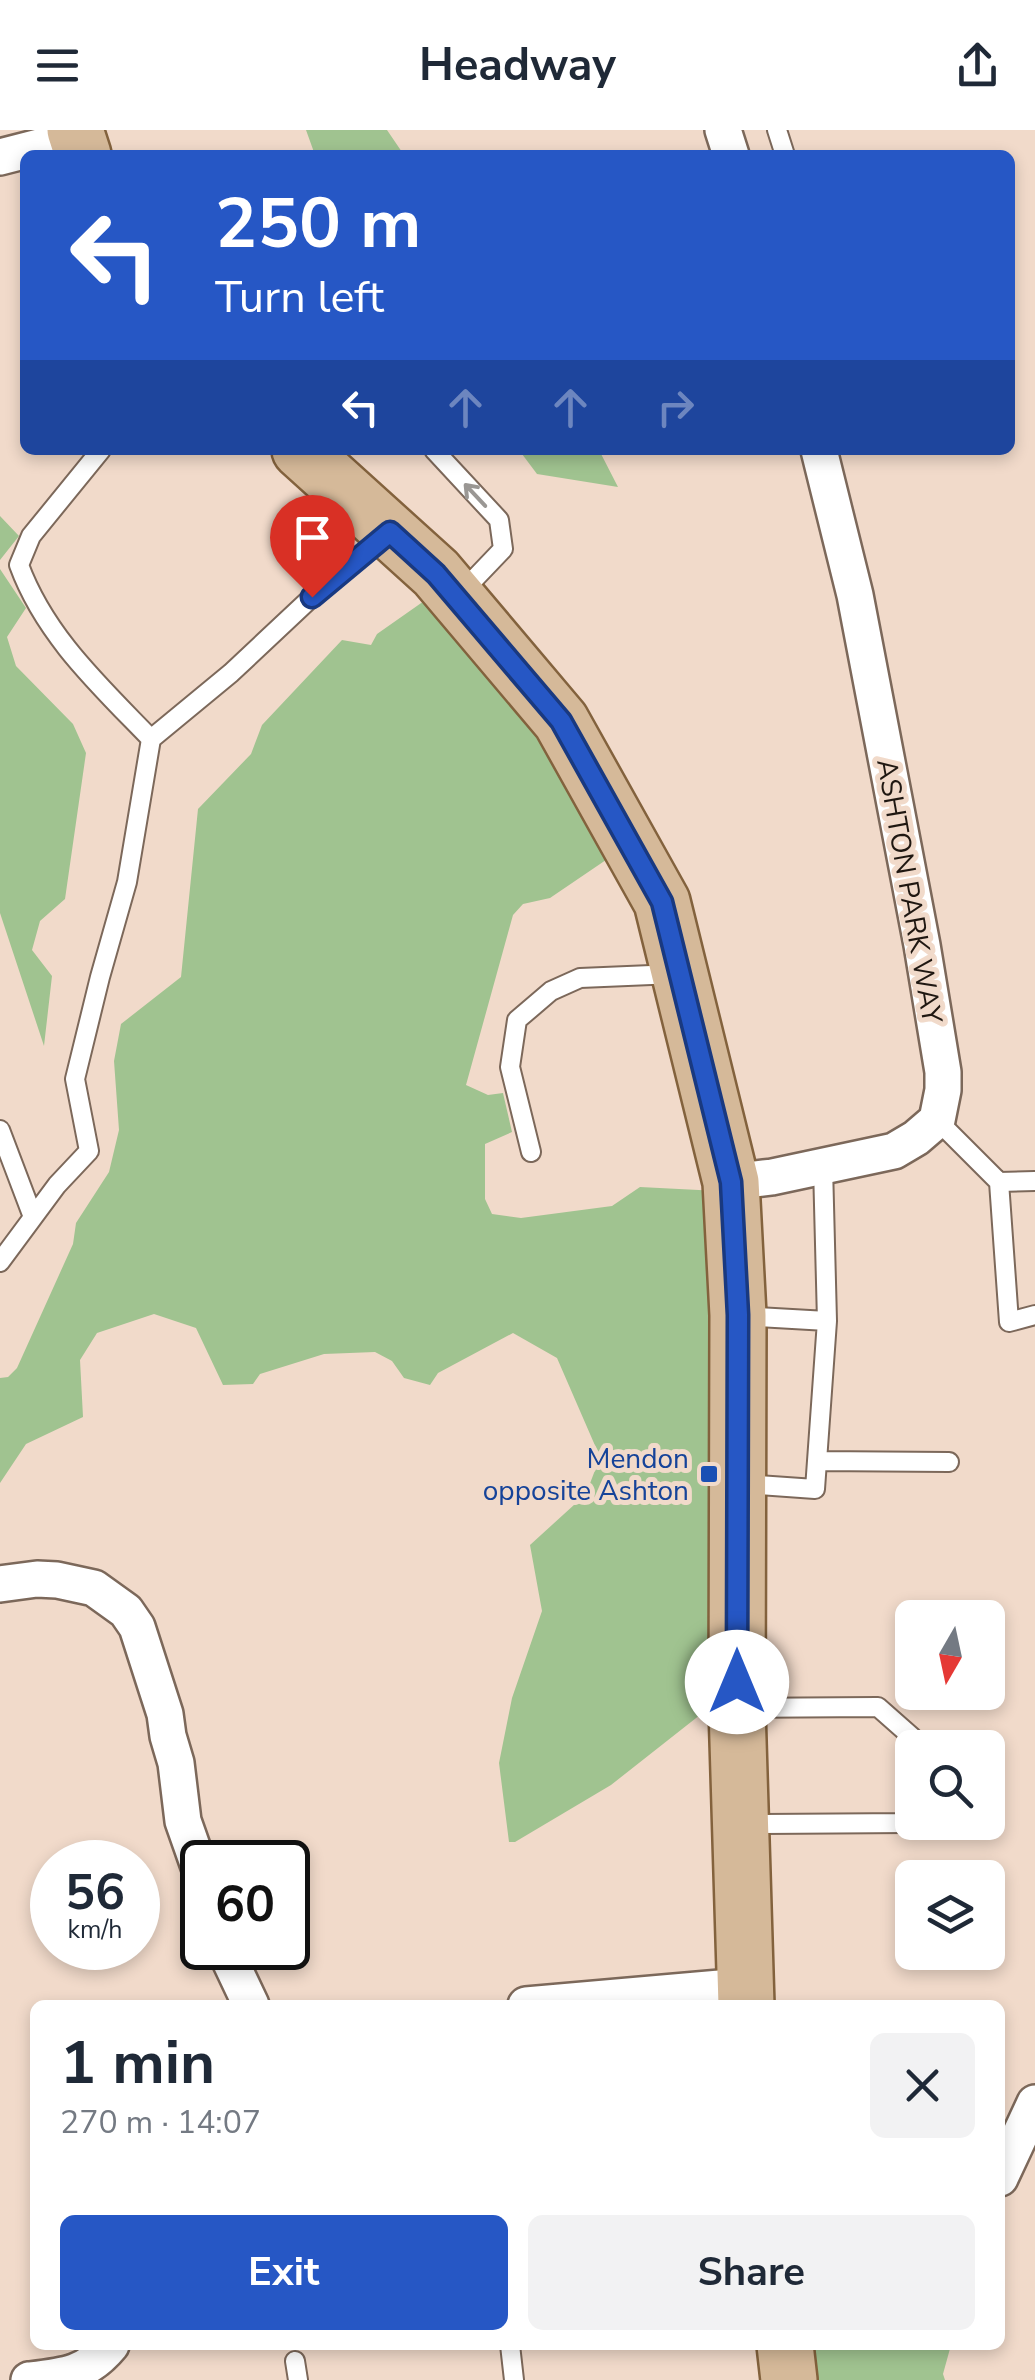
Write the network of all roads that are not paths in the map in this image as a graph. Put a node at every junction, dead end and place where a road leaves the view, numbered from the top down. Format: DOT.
graph roads {
  1 [pos="79,141"];
  2 [pos="32,150"];
  3 [pos="97,455"];
  4 [pos="305,455"];
  5 [pos="439,455"];
  6 [pos="820,455"];
  7 [pos="390,532"];
  8 [pos="456,598"];
  9 [pos="151,738"];
  10 [pos="680,974"];
  11 [pos="936,1120"];
  12 [pos="0,1130"];
  13 [pos="530,1152"];
  14 [pos="823,1166"];
  15 [pos="1035,1181"];
  16 [pos="731,1182"];
  17 [pos="999,1182"];
  18 [pos="33,1217"];
  19 [pos="0,1262"];
  20 [pos="738,1315"];
  21 [pos="1035,1315"];
  22 [pos="827,1321"];
  23 [pos="817,1461"];
  24 [pos="949,1462"];
  25 [pos="737,1483"];
  26 [pos="0,1584"];
  27 [pos="738,1708"];
  28 [pos="741,1824"];
  29 [pos="190,1840"];
  30 [pos="234,1970"];
  31 [pos="744,1995"];
  32 [pos="248,2000"];
  33 [pos="635,2000"];
  34 [pos="1035,2103"];
  35 [pos="1005,2167"];
  36 [pos="106,2350"];
  37 [pos="511,2350"];
  38 [pos="786,2350"];
  39 [pos="29,2380"];
  40 [pos="514,2380"];
  41 [pos="790,2380"];
  1 -- 2 [label="street"];
  3 -- 9 [label="lane"];
  4 -- 7 [label="main road"];
  8 -- 5 [label="lane, one-way"];
  6 -- 11 [label="street, ASHTON PARK WAY"];
  7 -- 8 [label="main road"];
  7 -- 9 [label="lane"];
  8 -- 10 [label="main road"];
  9 -- 18 [label="lane"];
  10 -- 13 [label="lane"];
  10 -- 16 [label="main road"];
  11 -- 14 [label="street"];
  11 -- 17 [label="lane"];
  12 -- 18 [label="lane"];
  14 -- 16 [label="street"];
  14 -- 22 [label="lane"];
  15 -- 17 [label="lane"];
  16 -- 20 [label="main road"];
  17 -- 21 [label="lane"];
  18 -- 19 [label="lane"];
  20 -- 22 [label="lane"];
  20 -- 25 [label="main road"];
  22 -- 23 [label="lane"];
  23 -- 24 [label="lane"];
  23 -- 25 [label="lane"];
  25 -- 27 [label="main road"];
  26 -- 29 [label="street"];
  27 -- 28 [label="main road"];
  27 -- 28 [label="lane"];
  28 -- 31 [label="main road"];
  30 -- 32 [label="street"];
  31 -- 33 [label="street"];
  34 -- 35 [label="street"];
  36 -- 39 [label="street"];
  37 -- 40 [label="lane"];
  38 -- 41 [label="main road"];
}
